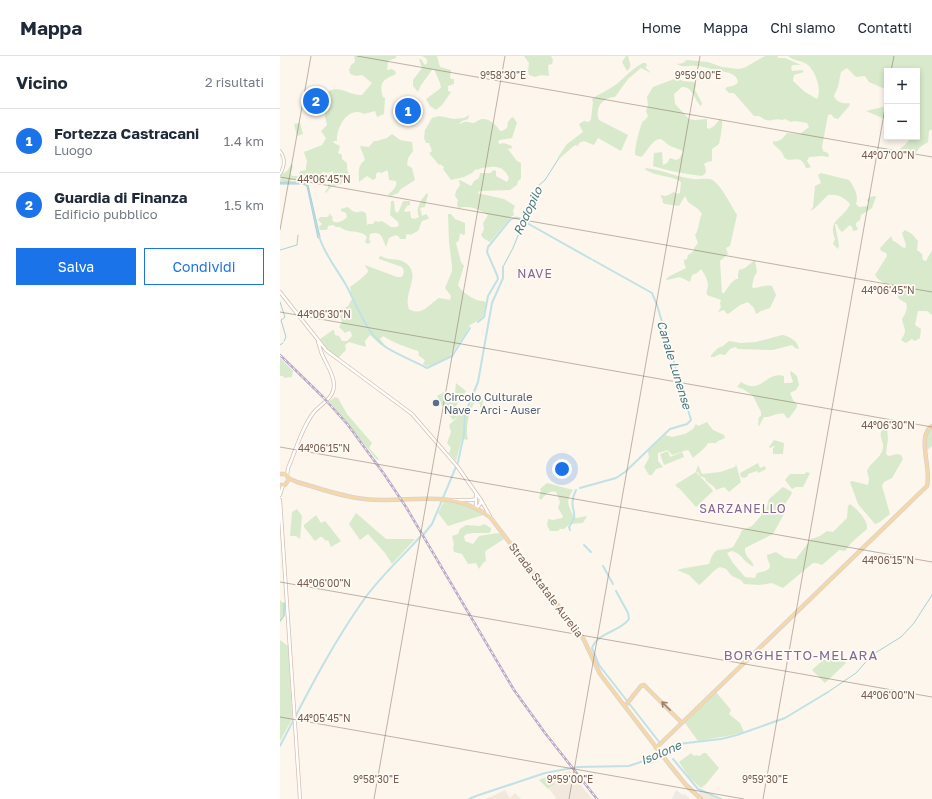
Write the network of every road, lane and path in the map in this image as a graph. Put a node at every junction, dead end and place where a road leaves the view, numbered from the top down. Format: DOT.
graph roads {
  1 [pos="280,152"];
  2 [pos="280,174"];
  3 [pos="280,292"];
  4 [pos="318,342"];
  5 [pos="326,351"];
  6 [pos="323,354"];
  7 [pos="332,356"];
  8 [pos="326,359"];
  9 [pos="327,363"];
  10 [pos="932,426"];
  11 [pos="288,468"];
  12 [pos="281,474"];
  13 [pos="288,476"];
  14 [pos="297,482"];
  15 [pos="283,485"];
  16 [pos="476,492"];
  17 [pos="280,494"];
  18 [pos="476,499"];
  19 [pos="280,500"];
  20 [pos="452,500"];
  21 [pos="481,500"];
  22 [pos="476,508"];
  23 [pos="490,517"];
  24 [pos="626,703"];
  25 [pos="682,723"];
  26 [pos="657,749"];
  27 [pos="300,799"];
  28 [pos="701,799"];
  1 -- 2 [label="street"];
  3 -- 4 [label="main road"];
  4 -- 5 [label="main road"];
  4 -- 6 [label="main road"];
  5 -- 6 [label="main road"];
  5 -- 6 [label="main road"];
  5 -- 7 [label="main road"];
  6 -- 7 [label="main road"];
  6 -- 8 [label="main road"];
  6 -- 9 [label="main road"];
  7 -- 8 [label="main road"];
  7 -- 16 [label="main road, Strada Statale Aurelia"];
  8 -- 9 [label="main road"];
  9 -- 11 [label="main road"];
  10 -- 25 [label="main road"];
  11 -- 12 [label="main road"];
  11 -- 13 [label="main road"];
  12 -- 13 [label="main road, Strada Statale Aurelia"];
  13 -- 14 [label="main road, Strada Statale Aurelia"];
  13 -- 15 [label="main road"];
  14 -- 15 [label="main road"];
  14 -- 20 [label="main road, Strada Statale Aurelia"];
  15 -- 17 [label="main road"];
  16 -- 18 [label="main road"];
  16 -- 21 [label="main road, Strada Statale Aurelia"];
  18 -- 20 [label="main road"];
  18 -- 22 [label="main road"];
  19 -- 27 [label="main road"];
  20 -- 22 [label="main road, Strada Statale Aurelia"];
  21 -- 22 [label="main road"];
  21 -- 23 [label="main road, Strada Statale Aurelia"];
  22 -- 23 [label="main road, Strada Statale Aurelia"];
  23 -- 24 [label="main road, Strada Statale Aurelia"];
  25 -- 24 [label="main road, one-way"];
  24 -- 26 [label="main road, Strada Statale Aurelia"];
  25 -- 26 [label="main road"];
  26 -- 28 [label="main road, Strada Statale Aurelia"];
}
